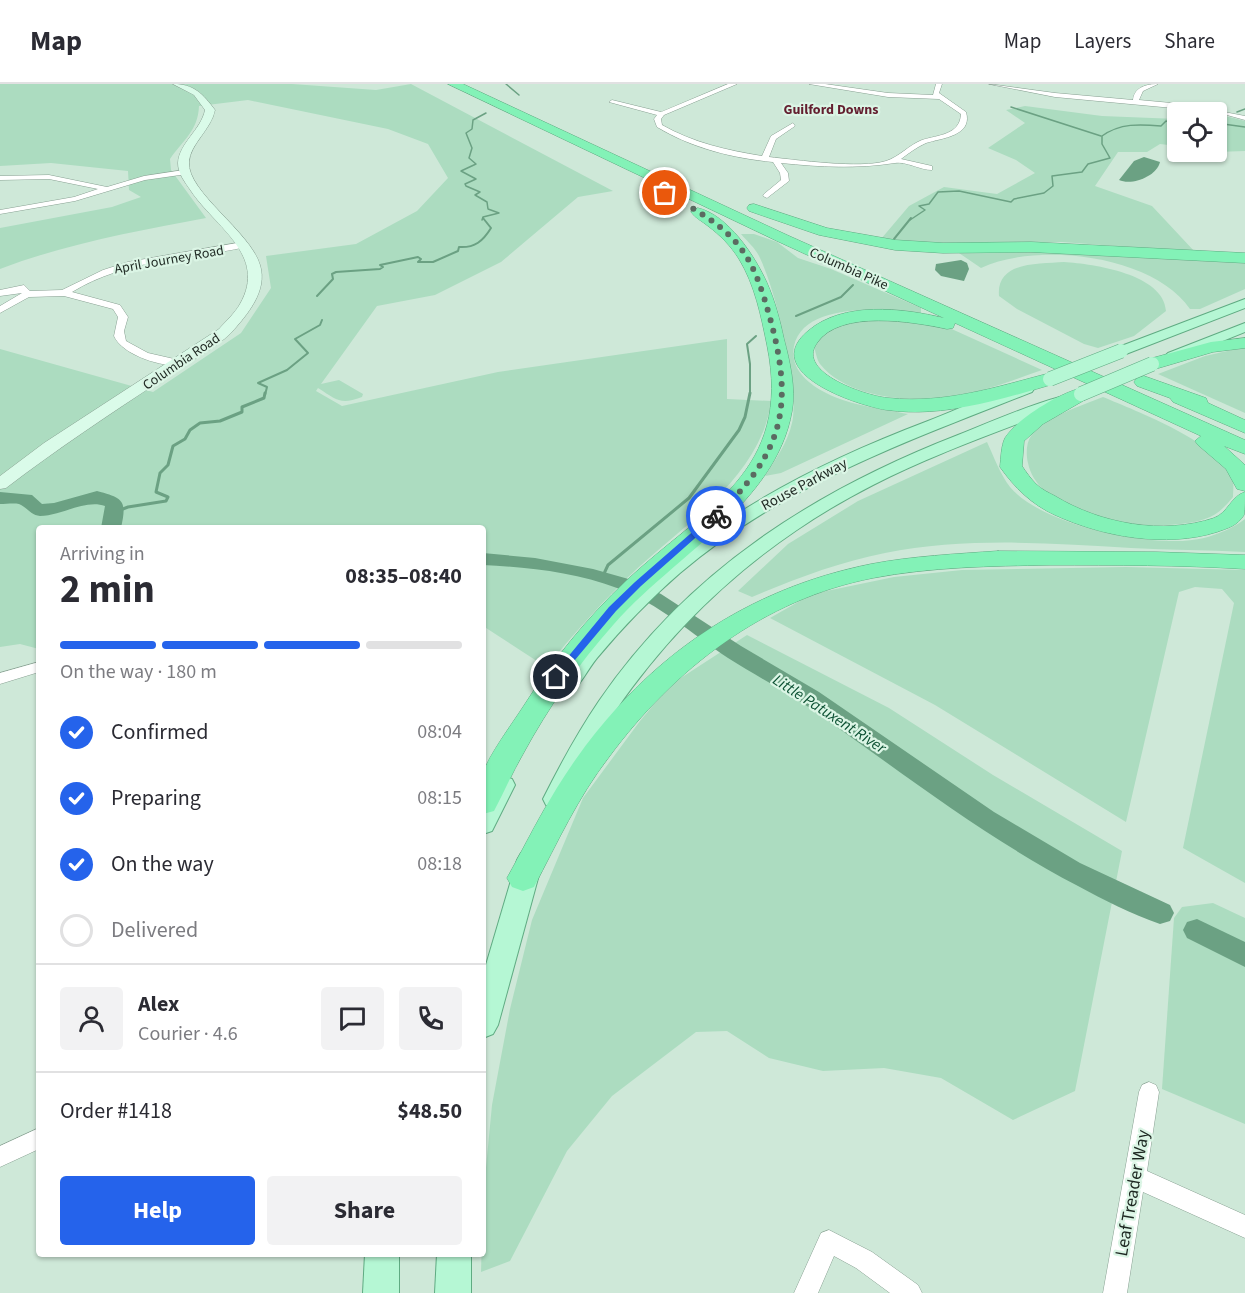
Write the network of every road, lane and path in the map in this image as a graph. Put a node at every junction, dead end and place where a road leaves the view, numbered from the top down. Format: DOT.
graph roads {
  1 [pos="178,84"];
  2 [pos="454,84"];
  3 [pos="481,84"];
  4 [pos="734,84"];
  5 [pos="812,84"];
  6 [pos="939,84"];
  7 [pos="992,84"];
  8 [pos="1035,84"];
  9 [pos="1155,84"];
  10 [pos="1023,91"];
  11 [pos="940,97"];
  12 [pos="1136,101"];
  13 [pos="612,102"];
  14 [pos="662,114"];
  15 [pos="1245,118"];
  16 [pos="793,125"];
  17 [pos="602,154"];
  18 [pos="765,159"];
  19 [pos="775,160"];
  20 [pos="897,160"];
  21 [pos="929,168"];
  22 [pos="184,173"];
  23 [pos="0,178"];
  24 [pos="107,189"];
  25 [pos="767,196"];
  26 [pos="730,199"];
  27 [pos="0,212"];
  28 [pos="243,245"];
  29 [pos="1245,258"];
  30 [pos="0,292"];
  31 [pos="64,293"];
  32 [pos="27,294"];
  33 [pos="1245,303"];
  34 [pos="0,310"];
  35 [pos="984,312"];
  36 [pos="1245,327"];
  37 [pos="1245,343"];
  38 [pos="1079,353"];
  39 [pos="179,363"];
  40 [pos="1148,373"];
  41 [pos="1050,379"];
  42 [pos="1084,385"];
  43 [pos="1121,392"];
  44 [pos="1245,419"];
  45 [pos="1245,427"];
  46 [pos="1245,448"];
  47 [pos="0,484"];
  48 [pos="1245,484"];
  49 [pos="1245,499"];
  50 [pos="1245,562"];
  51 [pos="659,572"];
  52 [pos="36,668"];
  53 [pos="0,679"];
  54 [pos="486,810"];
  55 [pos="523,878"];
  56 [pos="486,1014"];
  57 [pos="1149,1092"];
  58 [pos="36,1139"];
  59 [pos="0,1157"];
  60 [pos="1135,1177"];
  61 [pos="1245,1227"];
  62 [pos="382,1257"];
  63 [pos="454,1257"];
  64 [pos="381,1293"];
  65 [pos="453,1293"];
  66 [pos="806,1293"];
  67 [pos="909,1293"];
  68 [pos="1115,1293"];
  1 -- 22 [label="main road"];
  2 -- 17 [label="highway, Columbia Pike"];
  3 -- 26 [label="highway, Columbia Pike"];
  4 -- 14 [label="street"];
  5 -- 11 [label="street"];
  6 -- 11 [label="street"];
  7 -- 10 [label="street"];
  8 -- 10 [label="street"];
  9 -- 12 [label="street"];
  10 -- 12 [label="street"];
  11 -- 20 [label="street"];
  12 -- 15 [label="street"];
  13 -- 14 [label="street"];
  14 -- 18 [label="street"];
  16 -- 18 [label="street"];
  17 -- 42 [label="highway, Columbia Pike"];
  17 -- 51 [label="highway"];
  18 -- 19 [label="street"];
  19 -- 20 [label="street"];
  19 -- 25 [label="street"];
  20 -- 21 [label="street"];
  22 -- 24 [label="street"];
  22 -- 28 [label="main road, Columbia Road"];
  23 -- 24 [label="street"];
  24 -- 27 [label="street"];
  26 -- 29 [label="highway"];
  26 -- 35 [label="highway, Columbia Pike"];
  28 -- 31 [label="street, April Journey Road"];
  28 -- 39 [label="main road, Columbia Road"];
  30 -- 32 [label="street"];
  31 -- 32 [label="street"];
  31 -- 39 [label="street"];
  32 -- 34 [label="street"];
  33 -- 41 [label="main road, Rouse Parkway, bridge"];
  36 -- 40 [label="main road, Rouse Parkway"];
  37 -- 40 [label="highway"];
  38 -- 40 [label="highway"];
  39 -- 47 [label="main road, Columbia Road"];
  40 -- 42 [label="main road, Rouse Parkway, bridge"];
  40 -- 44 [label="highway"];
  40 -- 45 [label="highway"];
  41 -- 42 [label="highway"];
  41 -- 51 [label="main road, Rouse Parkway"];
  42 -- 43 [label="highway, Columbia Pike"];
  42 -- 49 [label="highway"];
  42 -- 55 [label="main road, Rouse Parkway"];
  43 -- 46 [label="highway, Columbia Pike"];
  43 -- 48 [label="highway"];
  50 -- 55 [label="highway"];
  51 -- 54 [label="highway"];
  52 -- 53 [label="street"];
  55 -- 56 [label="main road, Rouse Parkway"];
  57 -- 60 [label="street, Leaf Treader Way"];
  58 -- 59 [label="street"];
  60 -- 61 [label="street"];
  60 -- 68 [label="street, Leaf Treader Way"];
  62 -- 64 [label="main road"];
  63 -- 65 [label="main road"];
  66 -- 67 [label="street"];
}
